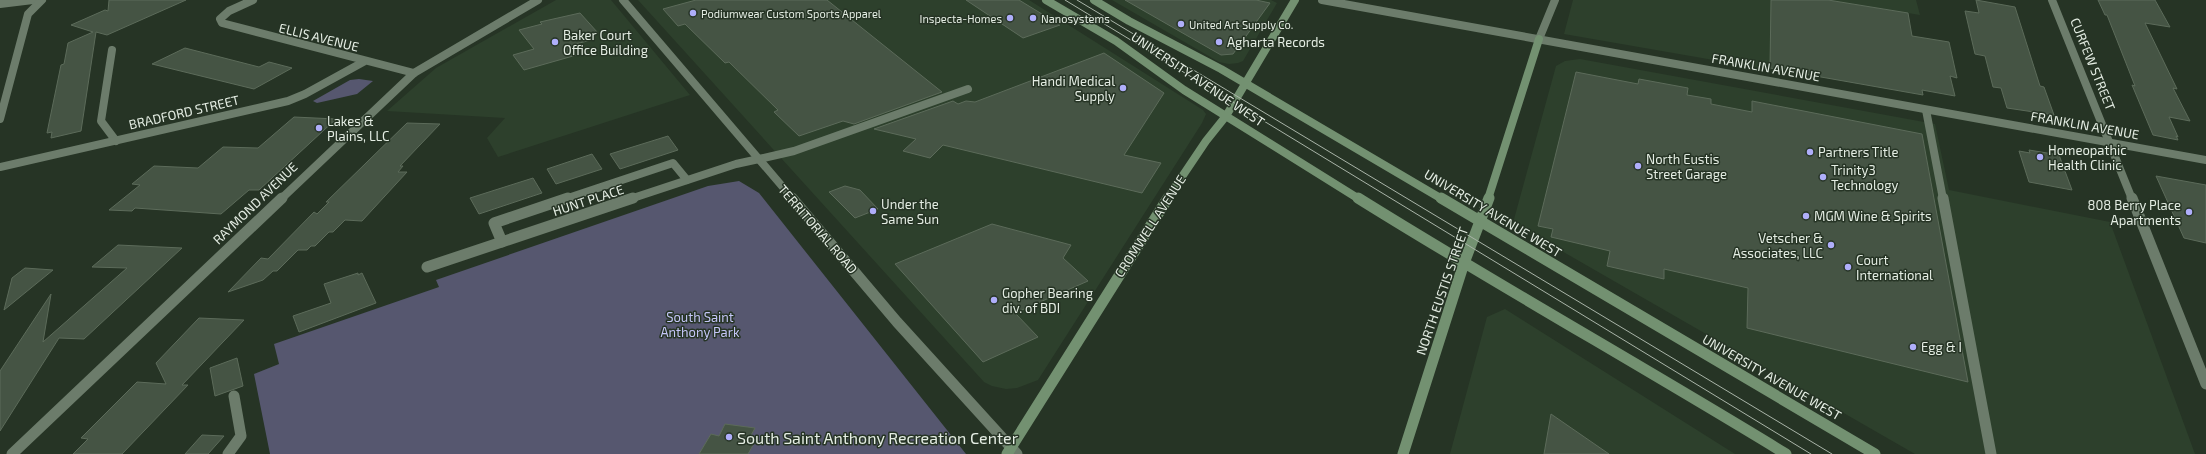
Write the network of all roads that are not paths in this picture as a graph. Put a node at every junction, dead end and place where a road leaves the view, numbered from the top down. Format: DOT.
graph roads {
  1 [pos="33,0"];
  2 [pos="42,0"];
  3 [pos="253,0"];
  4 [pos="538,0"];
  5 [pos="623,0"];
  6 [pos="1046,0"];
  7 [pos="1094,0"];
  8 [pos="1295,0"];
  9 [pos="1322,0"];
  10 [pos="1555,0"];
  11 [pos="2052,0"];
  12 [pos="0,4"];
  13 [pos="1539,40"];
  14 [pos="112,50"];
  15 [pos="365,61"];
  16 [pos="414,73"];
  17 [pos="1245,84"];
  18 [pos="968,89"];
  19 [pos="1926,110"];
  20 [pos="1226,116"];
  21 [pos="0,119"];
  22 [pos="116,141"];
  23 [pos="2109,142"];
  24 [pos="758,159"];
  25 [pos="2206,160"];
  26 [pos="0,168"];
  27 [pos="687,180"];
  28 [pos="1481,222"];
  29 [pos="502,242"];
  30 [pos="1464,262"];
  31 [pos="427,267"];
  32 [pos="2206,384"];
  33 [pos="234,396"];
  34 [pos="1012,452"];
  35 [pos="12,454"];
  36 [pos="228,454"];
  37 [pos="1403,454"];
  38 [pos="1786,454"];
  39 [pos="1875,454"];
  40 [pos="1991,454"];
  1 -- 12 [label="street"];
  2 -- 21 [label="street"];
  3 -- 15 [label="street, ELLIS AVENUE"];
  4 -- 16 [label="street, RAYMOND AVENUE"];
  5 -- 24 [label="street, TERRITORIAL ROAD"];
  6 -- 20 [label="main road, UNIVERSITY AVENUE WEST"];
  7 -- 17 [label="main road, UNIVERSITY AVENUE WEST"];
  8 -- 17 [label="main road, CROMWELL AVENUE"];
  9 -- 13 [label="street, FRANKLIN AVENUE"];
  10 -- 13 [label="street, NORTH EUSTIS STREET"];
  11 -- 23 [label="street, CURFEW STREET"];
  13 -- 19 [label="street, FRANKLIN AVENUE"];
  13 -- 28 [label="main road, NORTH EUSTIS STREET"];
  14 -- 22 [label="street"];
  15 -- 16 [label="street, ELLIS AVENUE"];
  15 -- 22 [label="street, BRADFORD STREET"];
  16 -- 35 [label="street, RAYMOND AVENUE"];
  17 -- 20 [label="main road, CROMWELL AVENUE"];
  17 -- 28 [label="main road, UNIVERSITY AVENUE WEST"];
  18 -- 24 [label="street, HUNT PLACE"];
  19 -- 23 [label="street, FRANKLIN AVENUE"];
  19 -- 40 [label="street"];
  20 -- 30 [label="main road, UNIVERSITY AVENUE WEST"];
  20 -- 34 [label="main road, CROMWELL AVENUE"];
  22 -- 26 [label="street, BRADFORD STREET"];
  23 -- 25 [label="street, FRANKLIN AVENUE"];
  23 -- 32 [label="street, CURFEW STREET"];
  24 -- 27 [label="street, HUNT PLACE"];
  24 -- 34 [label="street, TERRITORIAL ROAD"];
  27 -- 29 [label="street, HUNT PLACE"];
  27 -- 29 [label="street"];
  28 -- 30 [label="main road, NORTH EUSTIS STREET"];
  28 -- 39 [label="main road, UNIVERSITY AVENUE WEST"];
  29 -- 31 [label="street, HUNT PLACE"];
  30 -- 37 [label="main road, NORTH EUSTIS STREET"];
  30 -- 38 [label="main road, UNIVERSITY AVENUE WEST"];
  33 -- 36 [label="street"];
}
